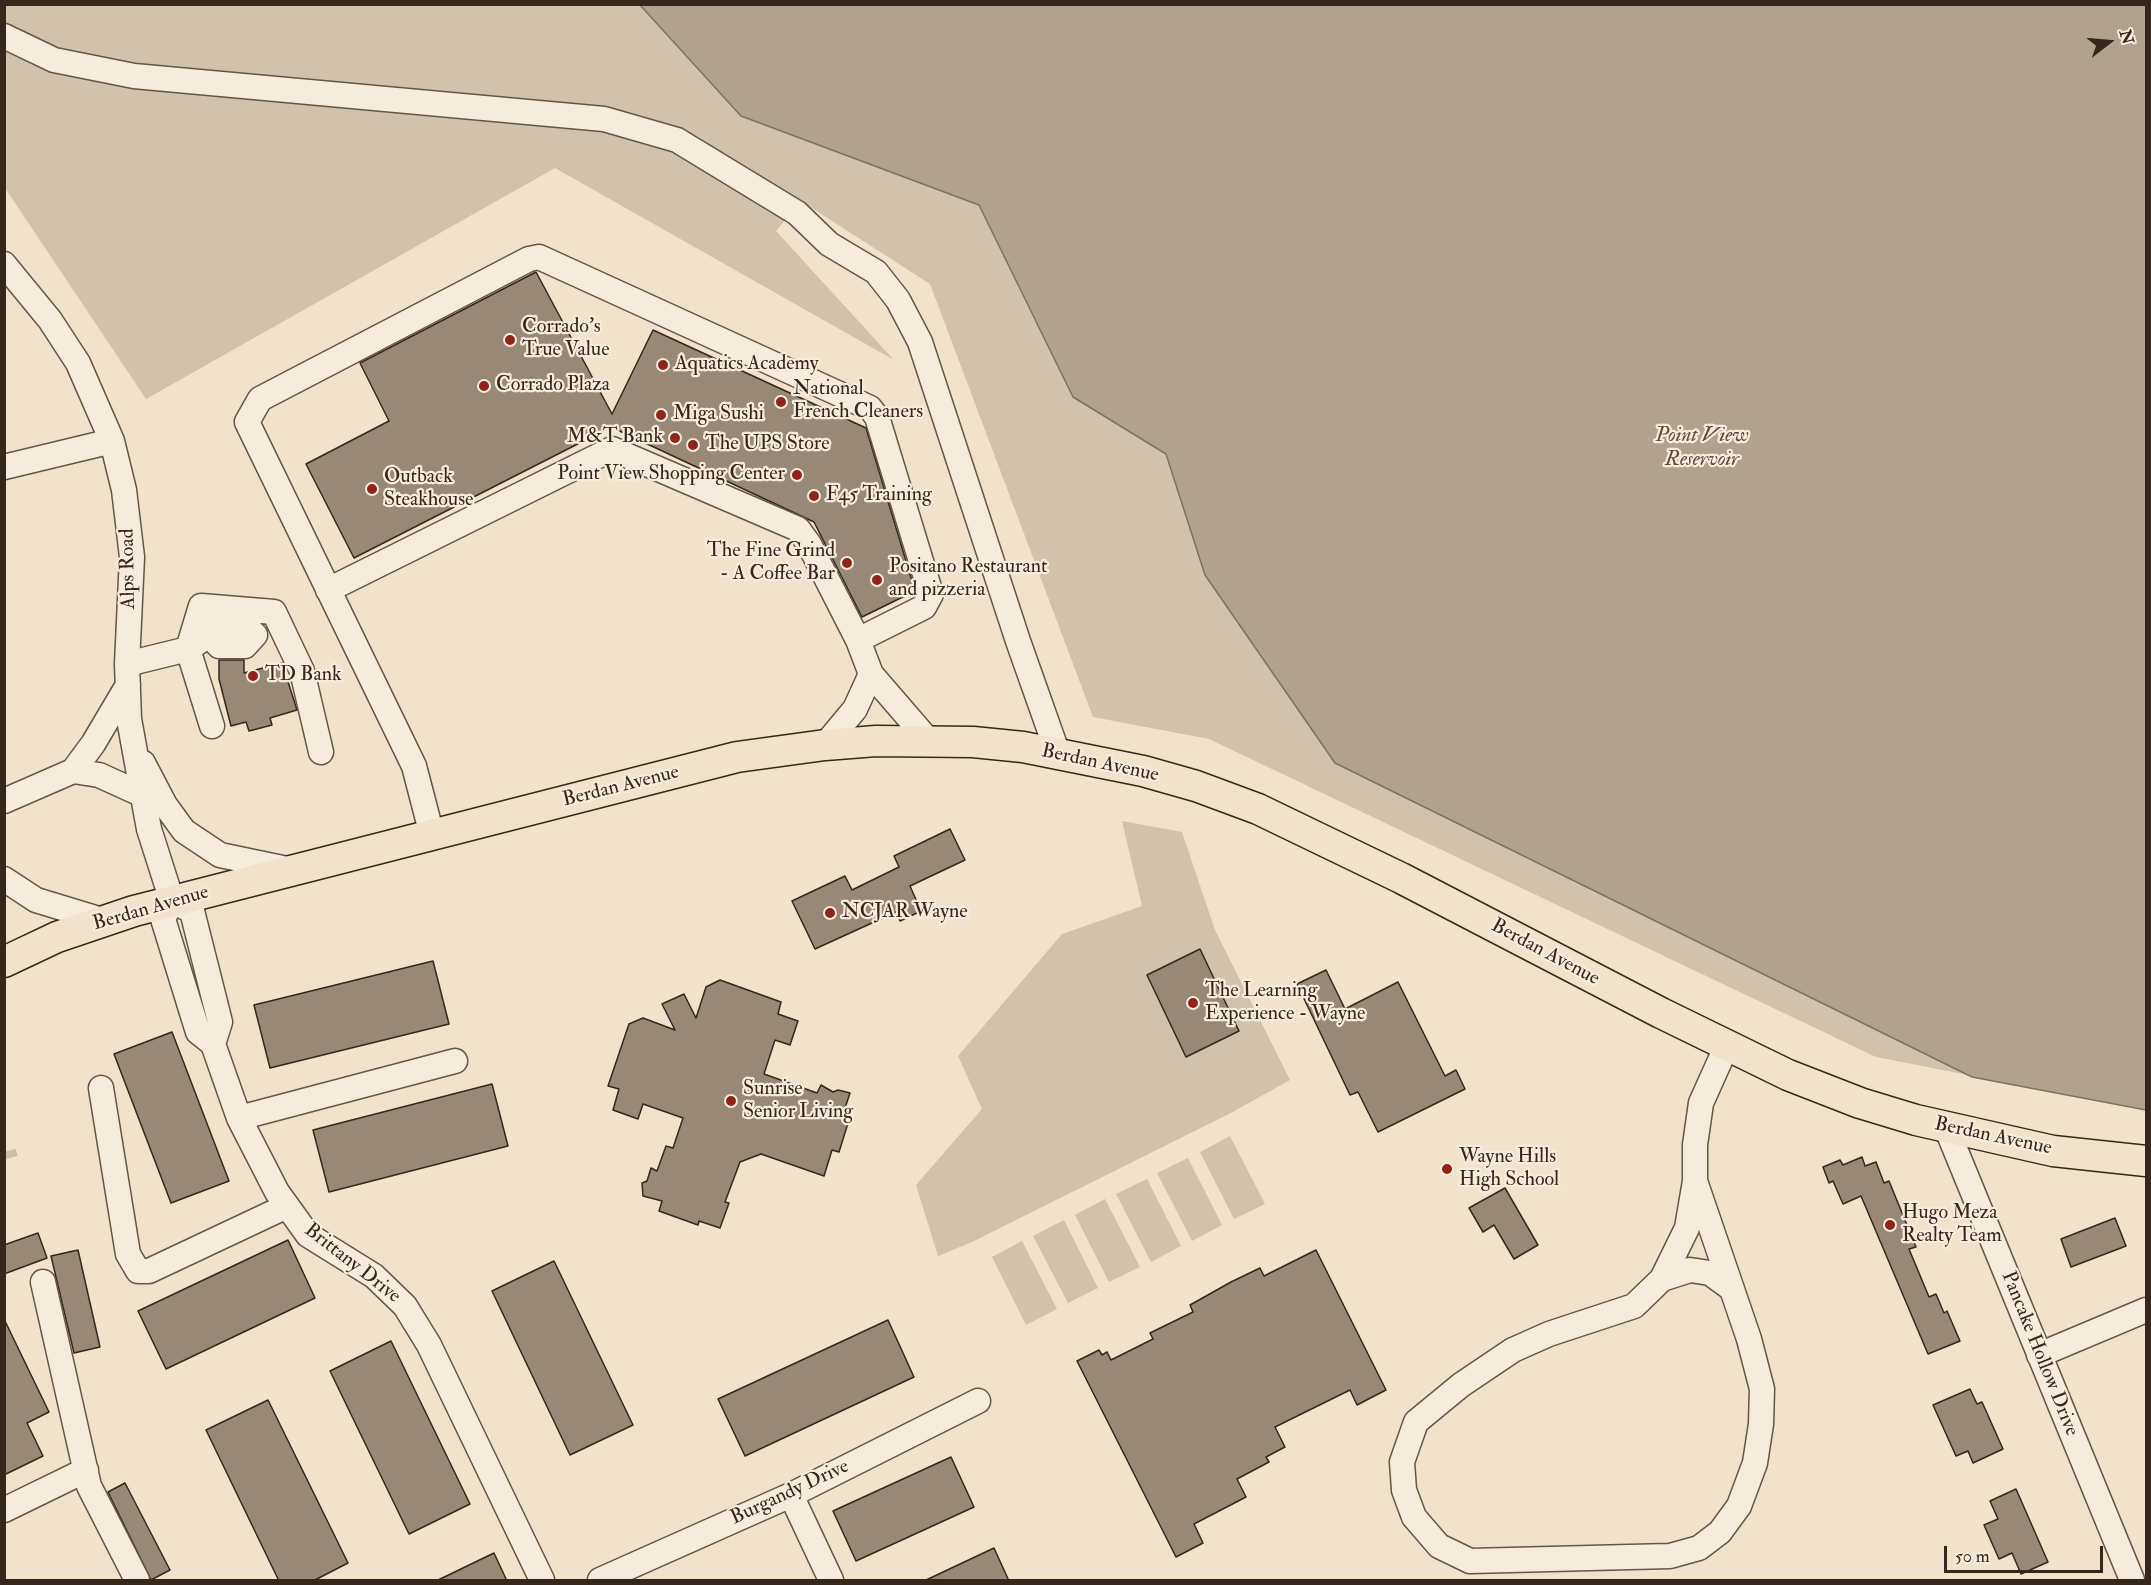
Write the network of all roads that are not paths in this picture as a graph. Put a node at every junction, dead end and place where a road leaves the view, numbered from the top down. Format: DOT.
graph roads {
  1 [pos="4,36"];
  2 [pos="4,264"];
  3 [pos="111,441"];
  4 [pos="4,467"];
  5 [pos="328,590"];
  6 [pos="286,637"];
  7 [pos="858,640"];
  8 [pos="188,649"];
  9 [pos="127,674"];
  10 [pos="871,674"];
  11 [pos="212,726"];
  12 [pos="928,740"];
  13 [pos="133,742"];
  14 [pos="825,745"];
  15 [pos="321,752"];
  16 [pos="1058,754"];
  17 [pos="73,771"];
  18 [pos="141,794"];
  19 [pos="4,801"];
  20 [pos="432,835"];
  21 [pos="294,870"];
  22 [pos="4,879"];
  23 [pos="172,901"];
  24 [pos="105,921"];
  25 [pos="4,962"];
  26 [pos="1727,1045"];
  27 [pos="454,1061"];
  28 [pos="101,1088"];
  29 [pos="239,1118"];
  30 [pos="1946,1127"];
  31 [pos="2146,1161"];
  32 [pos="1695,1181"];
  33 [pos="287,1206"];
  34 [pos="1662,1279"];
  35 [pos="43,1282"];
  36 [pos="1732,1289"];
  37 [pos="2146,1310"];
  38 [pos="2039,1355"];
  39 [pos="978,1401"];
  40 [pos="86,1470"];
  41 [pos="791,1495"];
  42 [pos="4,1510"];
  43 [pos="137,1581"];
  44 [pos="542,1581"];
  45 [pos="600,1581"];
  46 [pos="831,1581"];
  47 [pos="2132,1581"];
  1 -- 16 [label="street"];
  2 -- 3 [label="street, Alps Road"];
  3 -- 4 [label="street"];
  3 -- 9 [label="street, Alps Road"];
  5 -- 7 [label="street"];
  5 -- 7 [label="street"];
  5 -- 20 [label="street"];
  6 -- 8 [label="street"];
  6 -- 8 [label="street"];
  6 -- 15 [label="street"];
  7 -- 10 [label="street"];
  8 -- 9 [label="street"];
  8 -- 11 [label="street"];
  9 -- 13 [label="street, Alps Road"];
  9 -- 17 [label="street"];
  10 -- 12 [label="street"];
  10 -- 14 [label="street"];
  12 -- 14 [label="main road, Berdan Avenue"];
  12 -- 16 [label="main road, Berdan Avenue"];
  13 -- 18 [label="street, Alps Road"];
  13 -- 21 [label="street"];
  14 -- 20 [label="main road, Berdan Avenue"];
  16 -- 26 [label="main road, Berdan Avenue"];
  17 -- 18 [label="street"];
  17 -- 19 [label="street"];
  18 -- 23 [label="street, Alps Road"];
  20 -- 21 [label="main road, Berdan Avenue"];
  21 -- 23 [label="main road, Berdan Avenue"];
  22 -- 24 [label="street"];
  23 -- 24 [label="main road, Berdan Avenue"];
  23 -- 29 [label="street, Brittany Drive"];
  24 -- 25 [label="main road, Berdan Avenue"];
  26 -- 30 [label="main road, Berdan Avenue"];
  26 -- 32 [label="street"];
  27 -- 29 [label="street"];
  28 -- 33 [label="street"];
  29 -- 33 [label="street, Brittany Drive"];
  30 -- 31 [label="main road, Berdan Avenue"];
  30 -- 38 [label="street, Pancake Hollow Drive"];
  32 -- 34 [label="street"];
  32 -- 36 [label="street"];
  33 -- 44 [label="street, Brittany Drive"];
  34 -- 36 [label="street"];
  34 -- 36 [label="street"];
  35 -- 40 [label="street"];
  37 -- 38 [label="street"];
  38 -- 47 [label="street, Pancake Hollow Drive"];
  39 -- 41 [label="street, Burgandy Drive"];
  40 -- 42 [label="street"];
  40 -- 43 [label="street"];
  41 -- 45 [label="street, Burgandy Drive"];
  41 -- 46 [label="street"];
}
